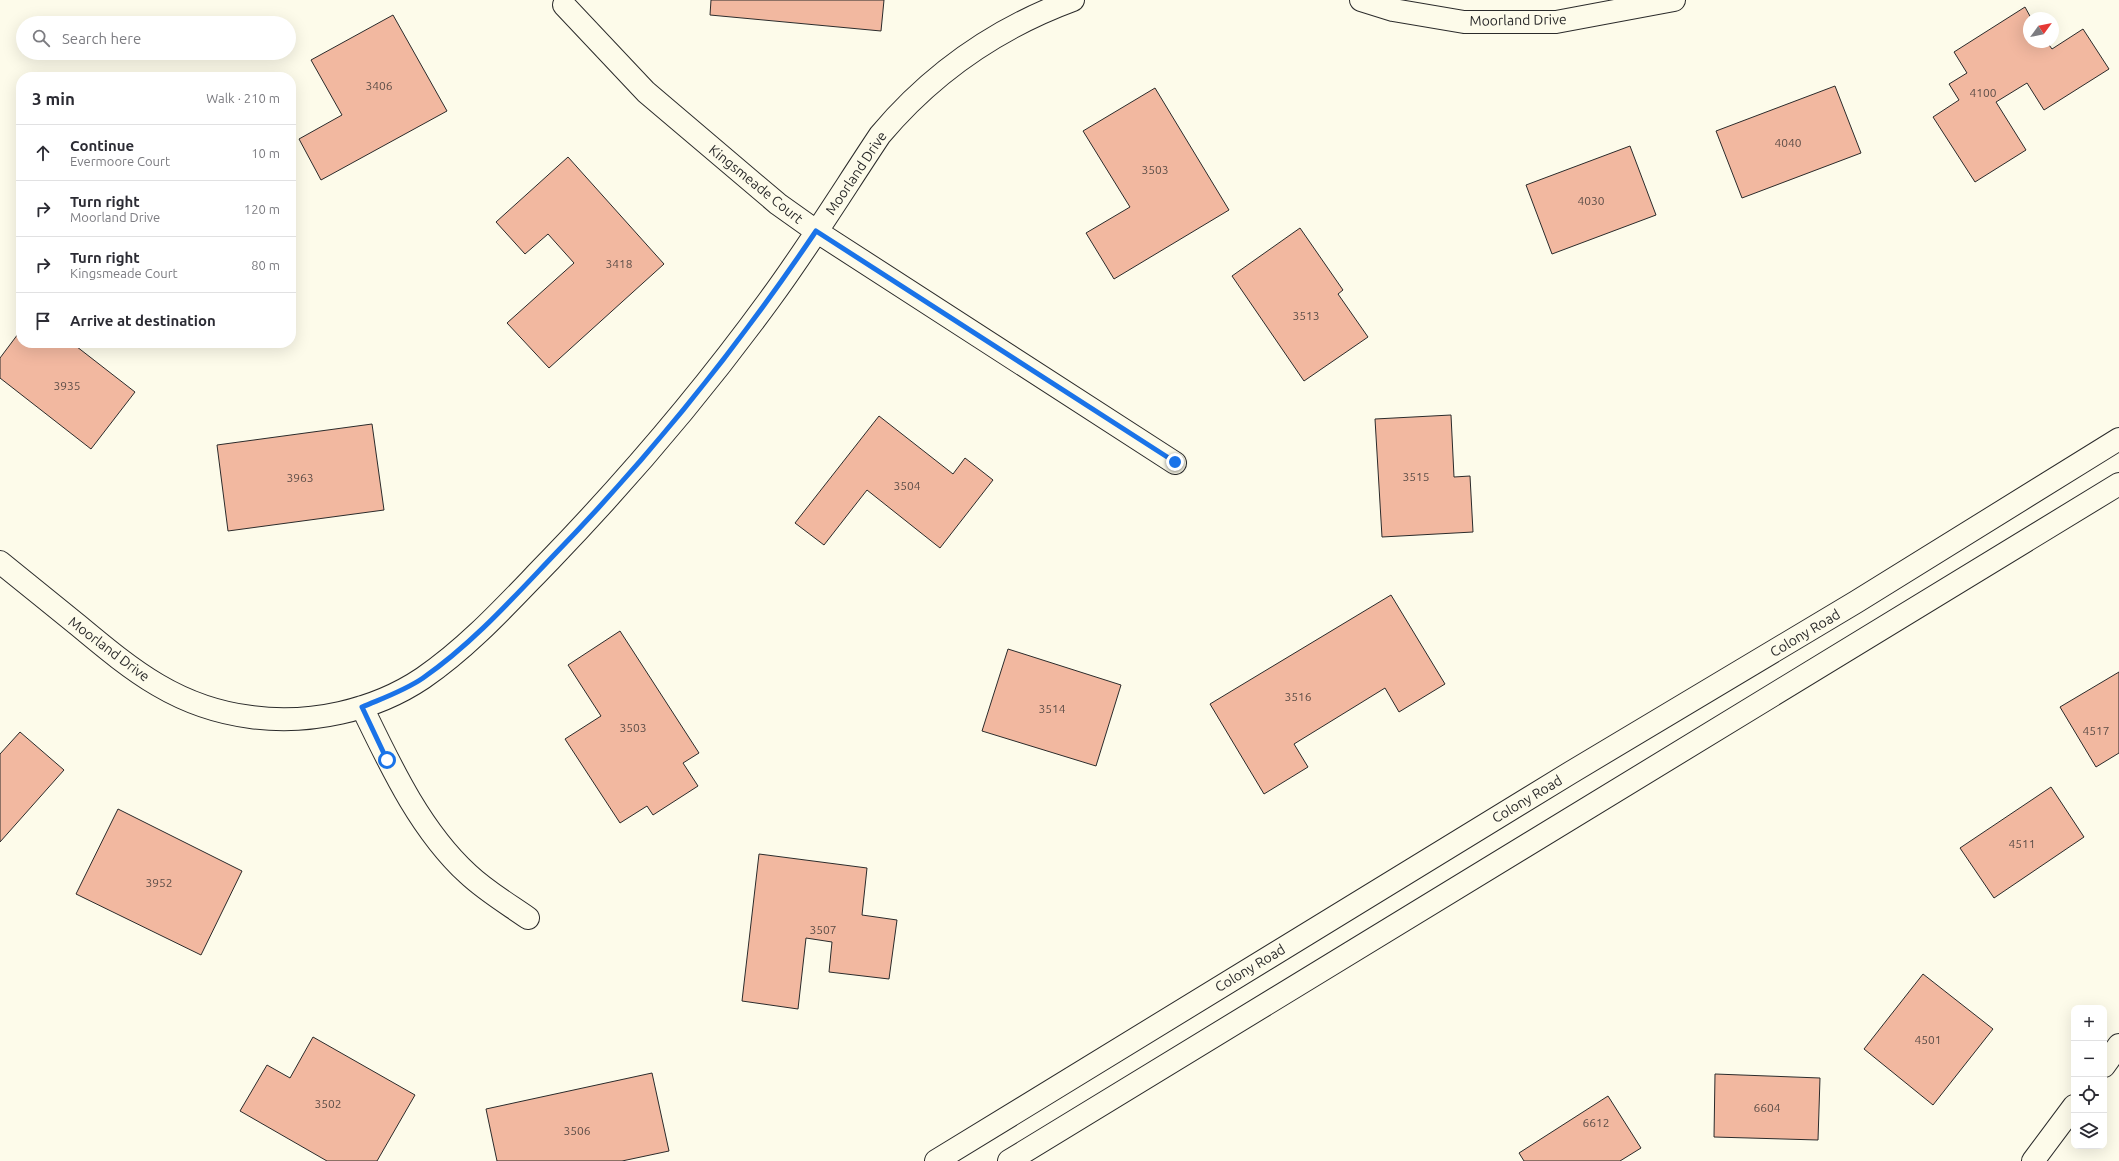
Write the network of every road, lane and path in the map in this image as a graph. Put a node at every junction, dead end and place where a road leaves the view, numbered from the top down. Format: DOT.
graph roads {
  1 [pos="1073,0"];
  2 [pos="1361,0"];
  3 [pos="1674,0"];
  4 [pos="564,5"];
  5 [pos="816,231"];
  6 [pos="2119,439"];
  7 [pos="1175,462"];
  8 [pos="2119,484"];
  9 [pos="0,562"];
  10 [pos="362,707"];
  11 [pos="528,918"];
  12 [pos="2119,1046"];
  13 [pos="2107,1062"];
  14 [pos="2071,1110"];
  15 [pos="936,1161"];
  16 [pos="1009,1161"];
  17 [pos="2033,1161"];
  1 -- 5 [label="street, Moorland Drive"];
  2 -- 3 [label="street, Moorland Drive"];
  4 -- 5 [label="street, Kingsmeade Court"];
  5 -- 7 [label="street, Kingsmeade Court"];
  5 -- 10 [label="street, Moorland Drive"];
  6 -- 15 [label="street, Colony Road"];
  8 -- 16 [label="street"];
  9 -- 10 [label="street, Moorland Drive"];
  10 -- 11 [label="street"];
  12 -- 13 [label="street"];
  14 -- 17 [label="street"];
}
